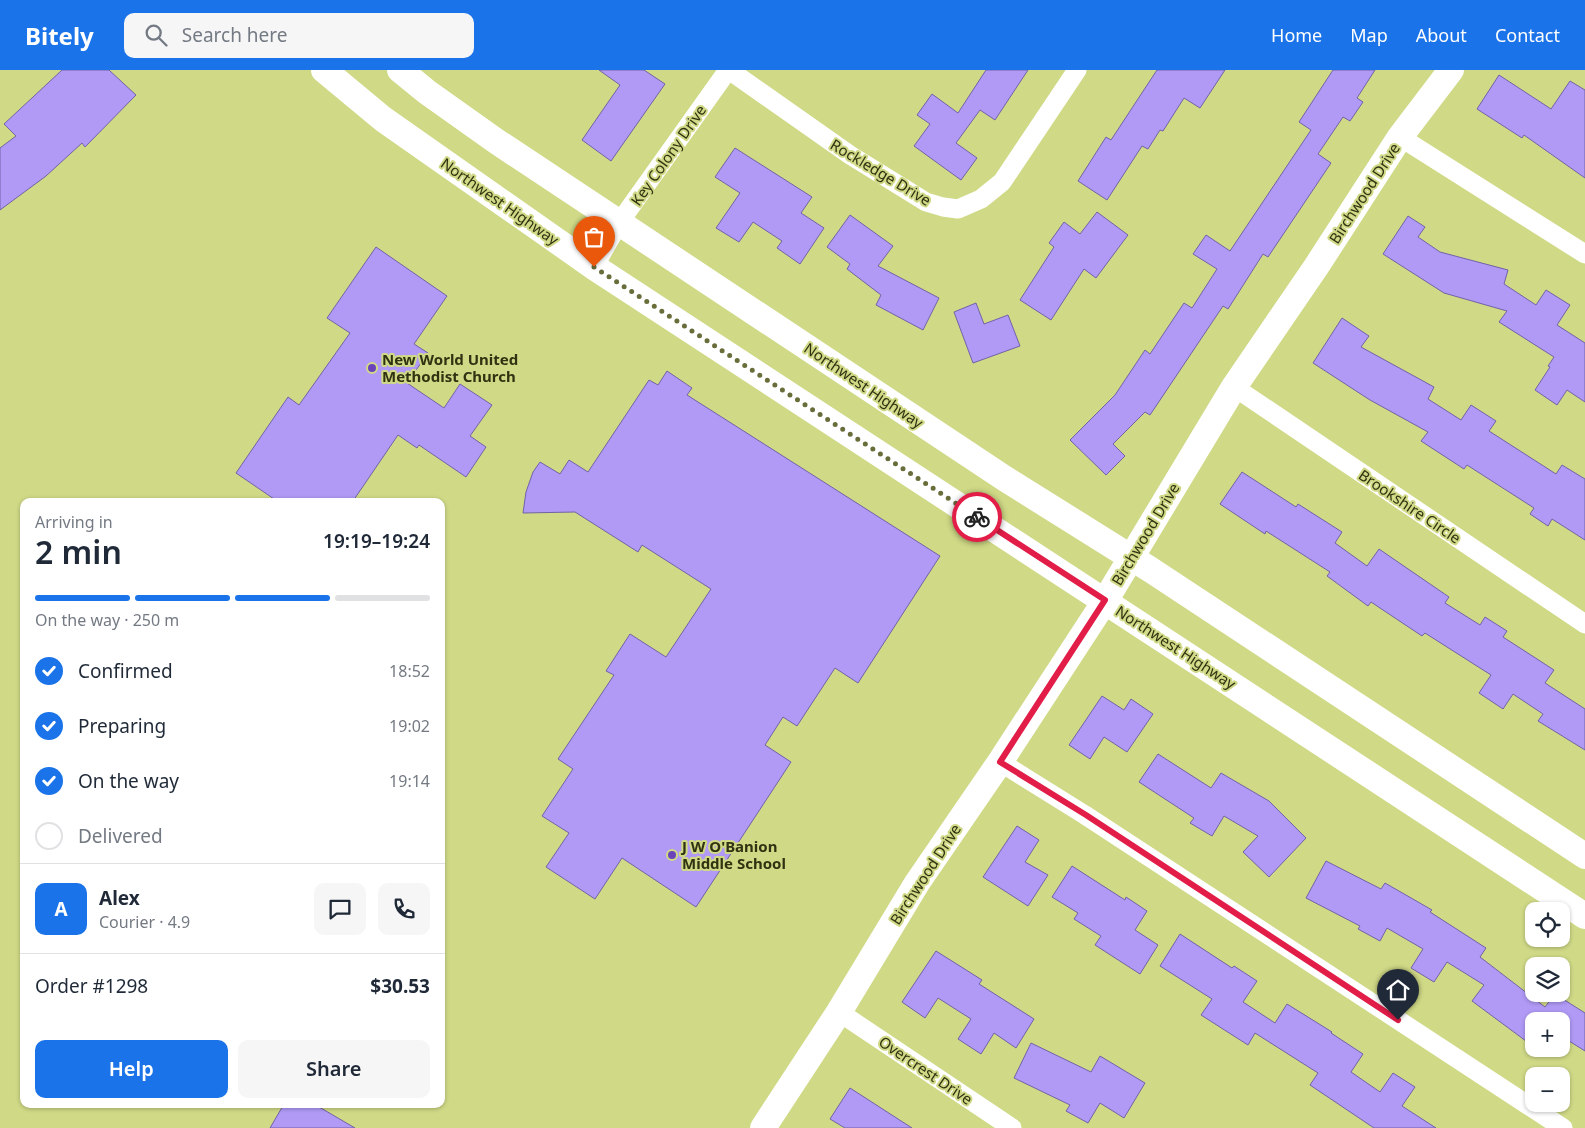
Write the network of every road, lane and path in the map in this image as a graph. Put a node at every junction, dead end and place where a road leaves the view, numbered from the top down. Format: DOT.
graph roads {
  1 [pos="324,70"];
  2 [pos="400,70"];
  3 [pos="728,70"];
  4 [pos="1077,70"];
  5 [pos="1451,70"];
  6 [pos="1400,137"];
  7 [pos="619,223"];
  8 [pos="1585,254"];
  9 [pos="594,267"];
  10 [pos="1234,387"];
  11 [pos="1130,557"];
  12 [pos="1105,600"];
  13 [pos="1585,624"];
  14 [pos="1000,762"];
  15 [pos="1585,856"];
  16 [pos="1585,916"];
  17 [pos="839,1012"];
  18 [pos="763,1128"];
  19 [pos="1012,1128"];
  20 [pos="1563,1128"];
  1 -- 9 [label="main road, Northwest Highway"];
  2 -- 7 [label="main road, Northwest Highway"];
  3 -- 4 [label="street, Rockledge Drive"];
  3 -- 7 [label="street, Key Colony Drive"];
  5 -- 6 [label="main road, Birchwood Drive"];
  6 -- 8 [label="street"];
  6 -- 10 [label="main road, Birchwood Drive"];
  7 -- 9 [label="street, Key Colony Drive"];
  7 -- 11 [label="main road, Northwest Highway"];
  9 -- 12 [label="main road, Northwest Highway"];
  10 -- 11 [label="main road, Birchwood Drive"];
  10 -- 13 [label="street, Brookshire Circle"];
  11 -- 12 [label="main road, Birchwood Drive"];
  11 -- 15 [label="main road, Northwest Highway"];
  12 -- 14 [label="main road, Birchwood Drive"];
  12 -- 16 [label="main road, Northwest Highway"];
  14 -- 17 [label="main road, Birchwood Drive"];
  14 -- 20 [label="street"];
  17 -- 18 [label="main road, Birchwood Drive"];
  17 -- 19 [label="street, Overcrest Drive"];
}
